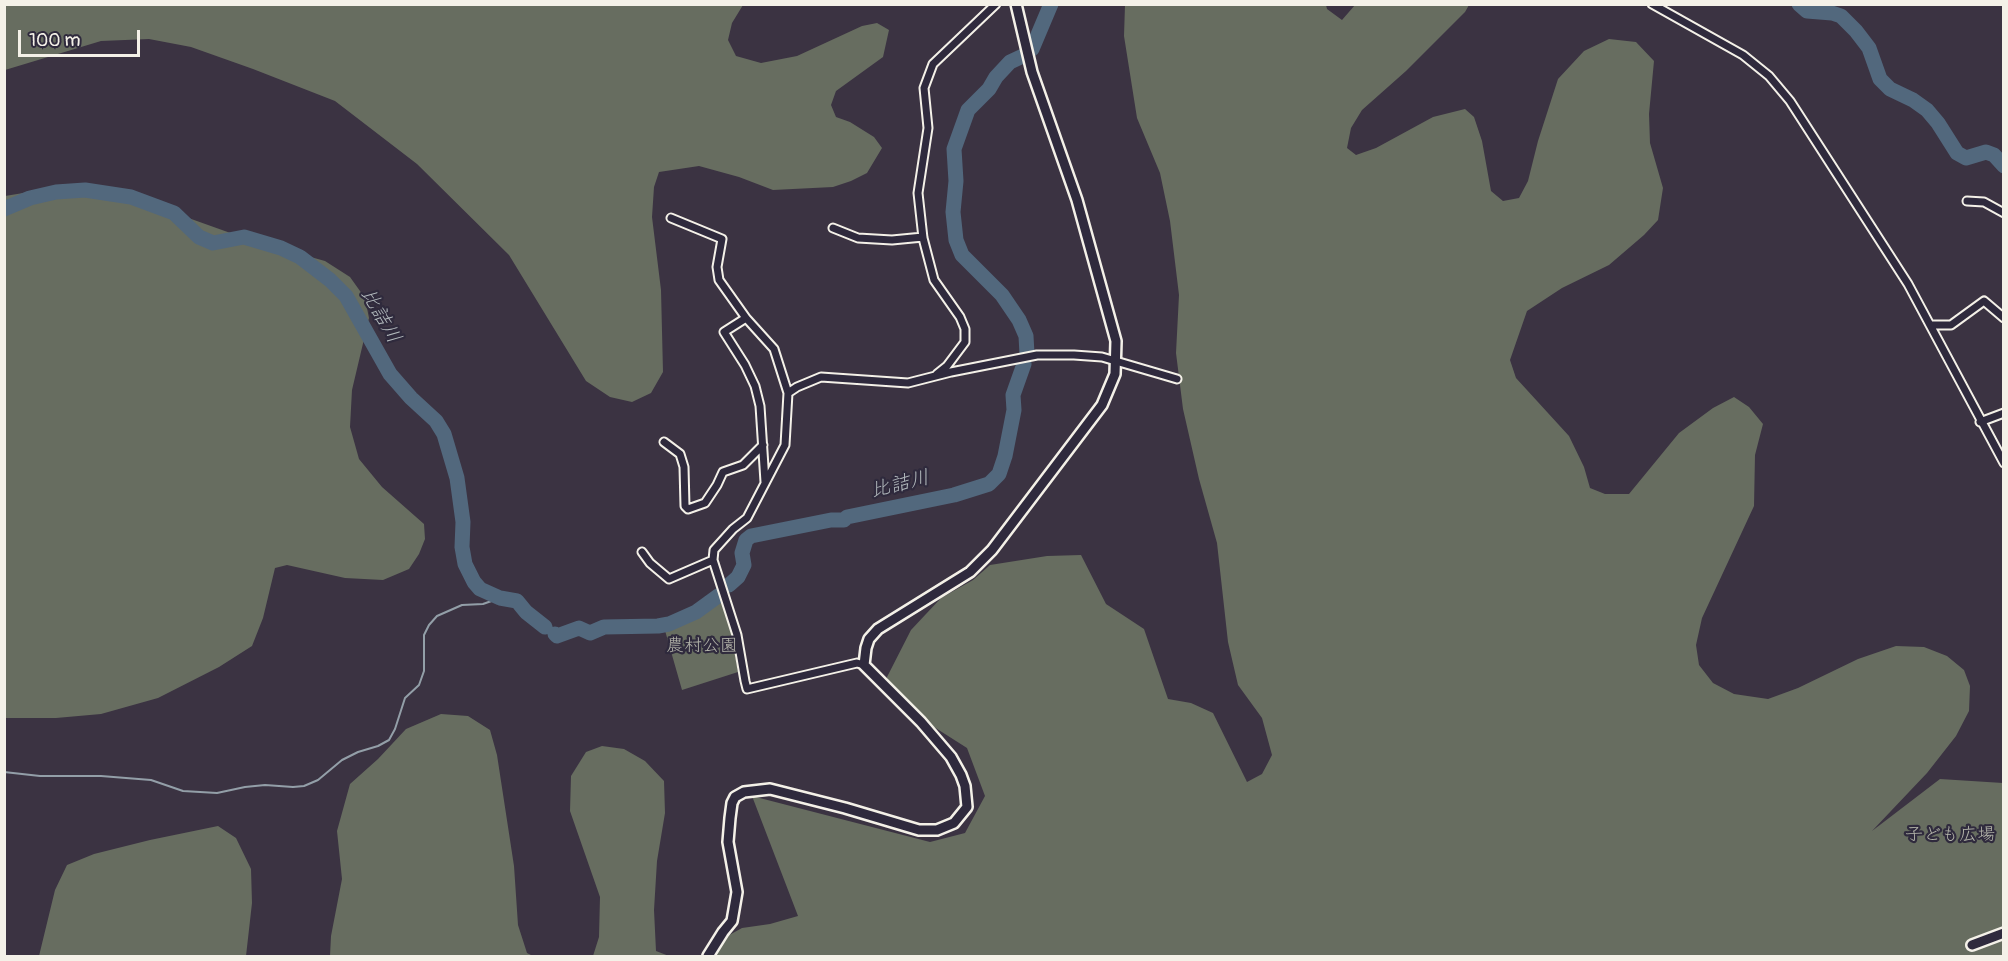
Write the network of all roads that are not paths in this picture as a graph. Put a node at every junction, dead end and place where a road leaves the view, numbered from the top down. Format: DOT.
graph roads {
  1 [pos="996,4"];
  2 [pos="1016,4"];
  3 [pos="1652,4"];
  4 [pos="1967,201"];
  5 [pos="2004,213"];
  6 [pos="671,218"];
  7 [pos="833,228"];
  8 [pos="923,237"];
  9 [pos="746,318"];
  10 [pos="2004,318"];
  11 [pos="1930,325"];
  12 [pos="1116,361"];
  13 [pos="932,377"];
  14 [pos="1177,379"];
  15 [pos="788,393"];
  16 [pos="2004,413"];
  17 [pos="1980,422"];
  18 [pos="664,442"];
  19 [pos="763,445"];
  20 [pos="2004,464"];
  21 [pos="765,482"];
  22 [pos="642,552"];
  23 [pos="713,560"];
  24 [pos="864,664"];
  25 [pos="2004,933"];
  26 [pos="1972,945"];
  27 [pos="708,957"];
  1 -- 8 [label="street"];
  2 -- 12 [label="street"];
  3 -- 11 [label="street"];
  4 -- 5 [label="street"];
  6 -- 9 [label="street"];
  7 -- 8 [label="street"];
  8 -- 13 [label="street"];
  9 -- 15 [label="street"];
  9 -- 19 [label="street"];
  10 -- 11 [label="street"];
  11 -- 17 [label="street"];
  12 -- 13 [label="street"];
  12 -- 14 [label="street"];
  12 -- 24 [label="street"];
  13 -- 15 [label="street"];
  15 -- 21 [label="street"];
  16 -- 17 [label="street"];
  17 -- 20 [label="street"];
  18 -- 19 [label="street"];
  19 -- 21 [label="street"];
  21 -- 23 [label="street"];
  22 -- 23 [label="street"];
  23 -- 24 [label="street"];
  24 -- 27 [label="street"];
  25 -- 26 [label="street"];
}
